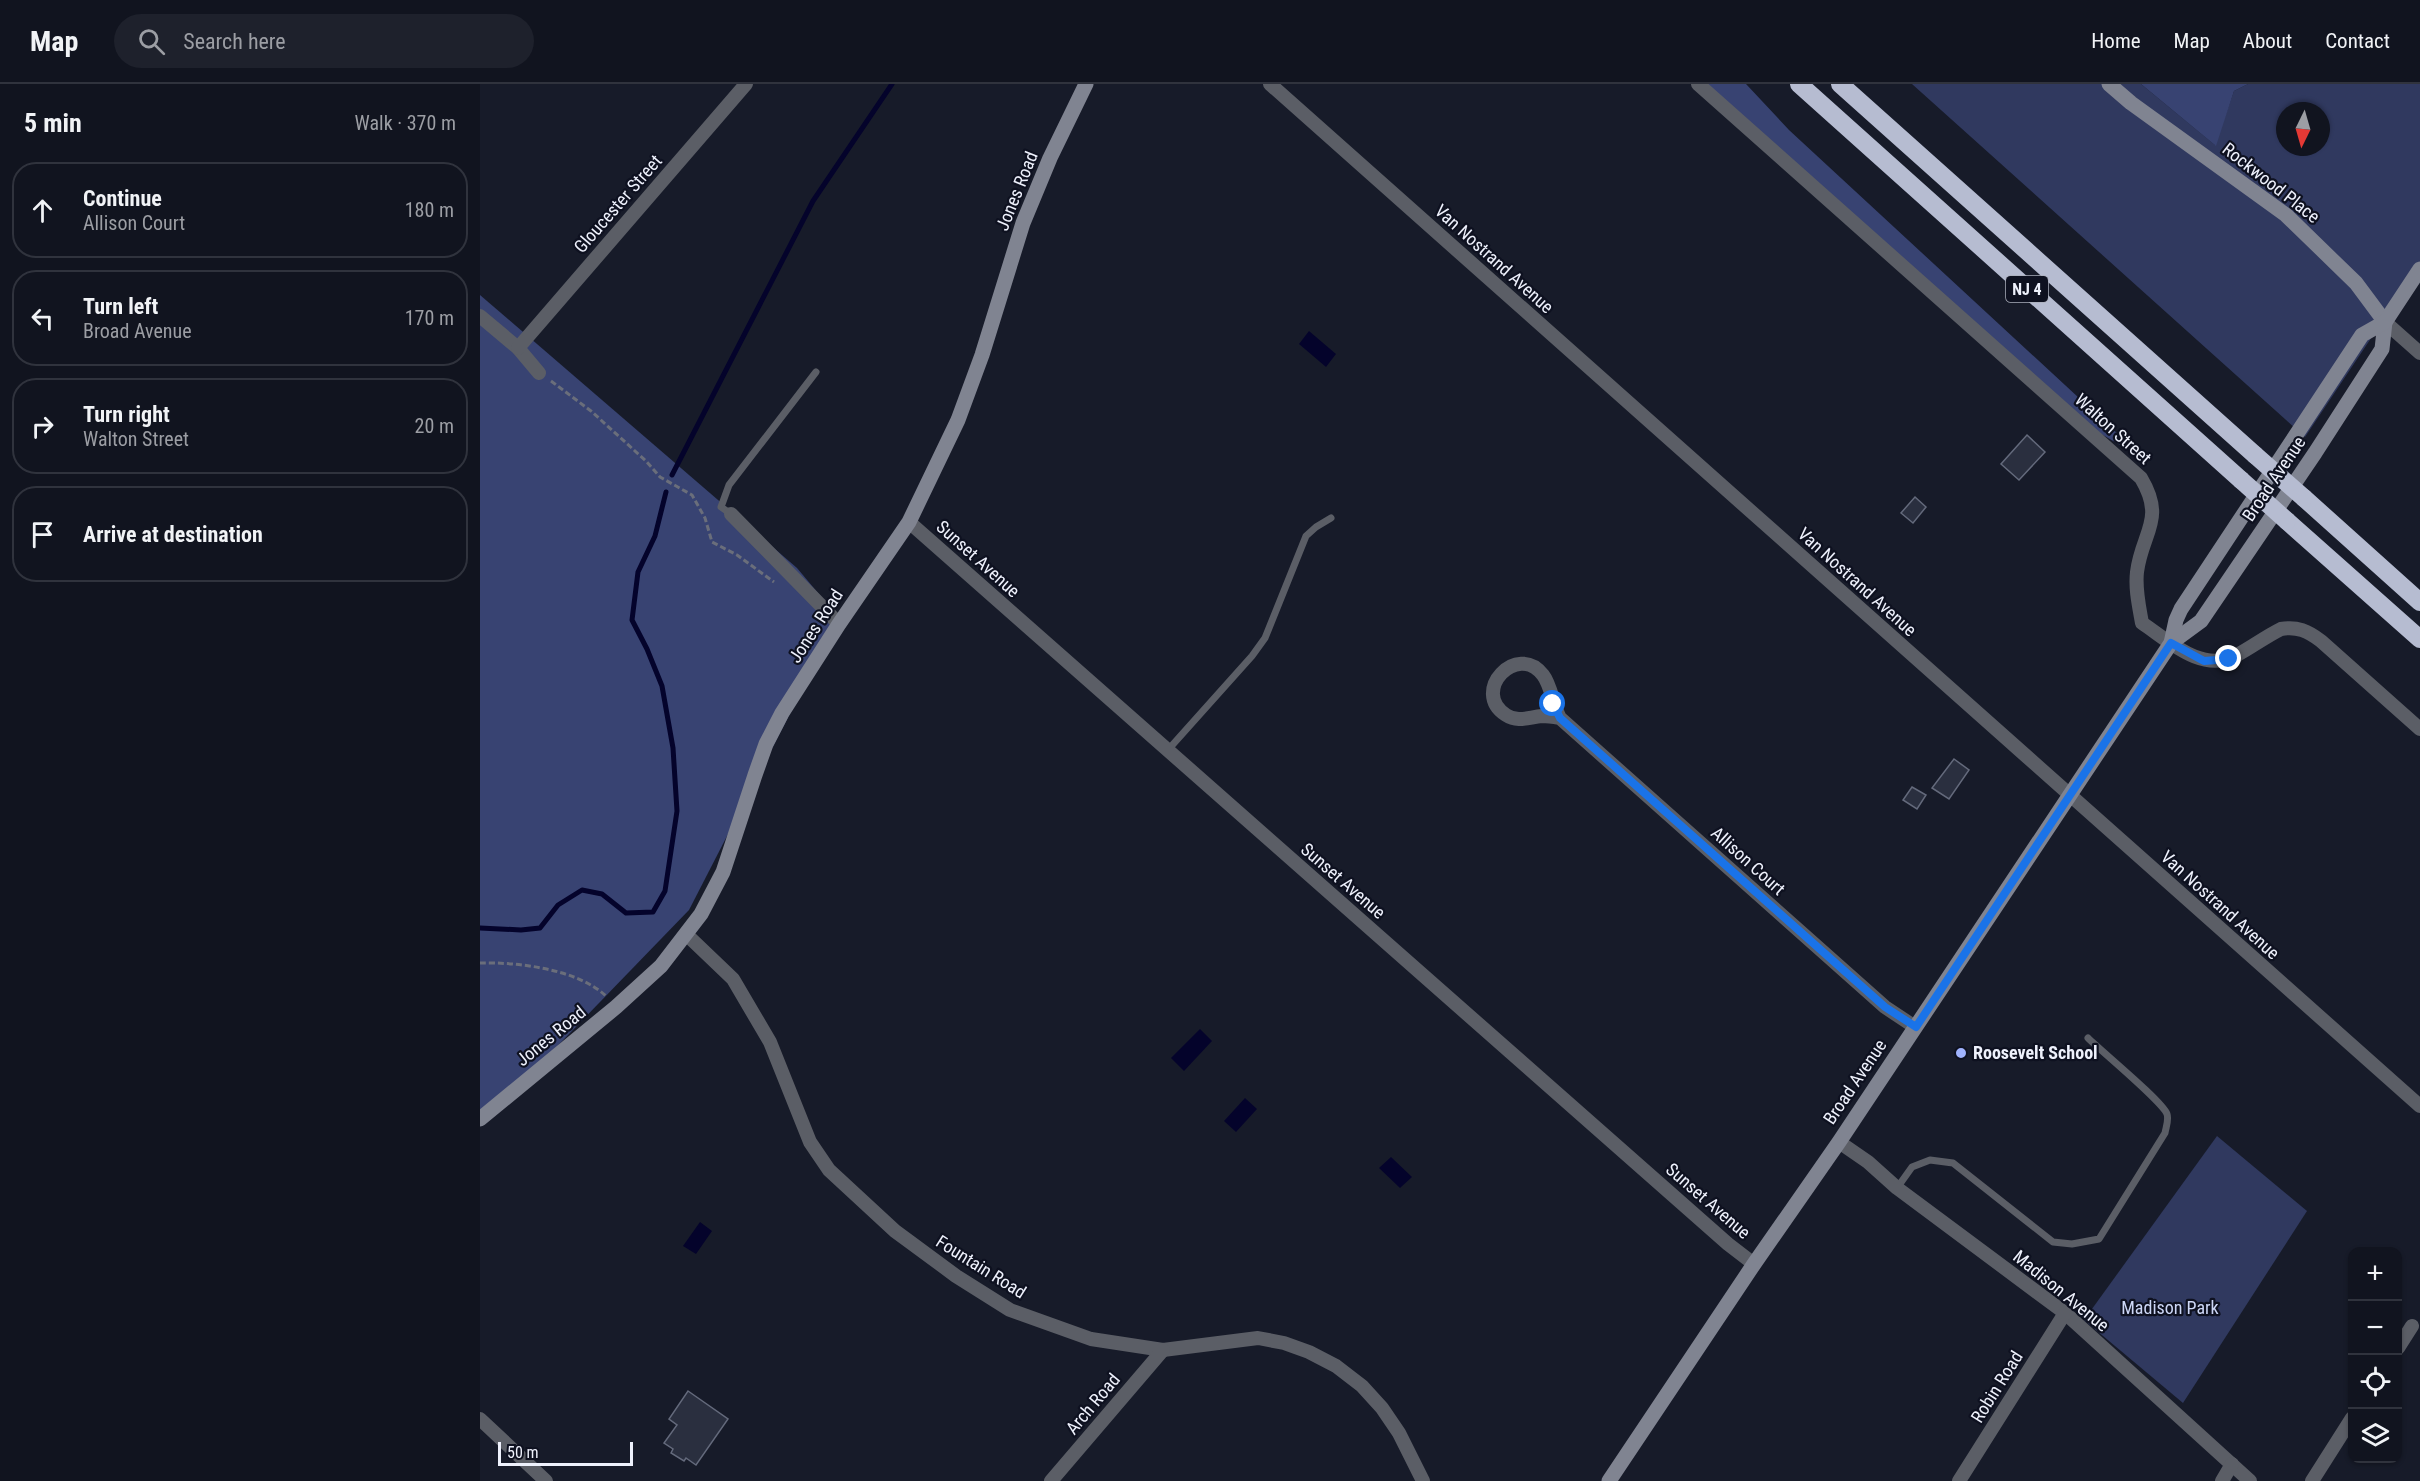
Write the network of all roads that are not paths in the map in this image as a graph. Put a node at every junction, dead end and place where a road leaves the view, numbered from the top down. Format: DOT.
graph roads {
  1 [pos="746,84"];
  2 [pos="1086,84"];
  3 [pos="1270,84"];
  4 [pos="1698,84"];
  5 [pos="1799,84"];
  6 [pos="1840,84"];
  7 [pos="2109,84"];
  8 [pos="2420,269"];
  9 [pos="480,316"];
  10 [pos="2385,322"];
  11 [pos="518,348"];
  12 [pos="2420,354"];
  13 [pos="816,372"];
  14 [pos="539,373"];
  15 [pos="730,514"];
  16 [pos="1331,518"];
  17 [pos="909,522"];
  18 [pos="2420,602"];
  19 [pos="839,624"];
  20 [pos="2420,639"];
  21 [pos="2171,643"];
  22 [pos="1560,718"];
  23 [pos="2420,729"];
  24 [pos="1167,750"];
  25 [pos="2070,796"];
  26 [pos="687,935"];
  27 [pos="1916,1027"];
  28 [pos="2088,1038"];
  29 [pos="2420,1106"];
  30 [pos="480,1119"];
  31 [pos="1839,1142"];
  32 [pos="1897,1188"];
  33 [pos="1754,1264"];
  34 [pos="2066,1313"];
  35 [pos="2412,1326"];
  36 [pos="2402,1341"];
  37 [pos="1163,1350"];
  38 [pos="480,1419"];
  39 [pos="2348,1424"];
  40 [pos="2232,1464"];
  41 [pos="546,1481"];
  42 [pos="1051,1481"];
  43 [pos="1423,1481"];
  44 [pos="1609,1481"];
  45 [pos="1959,1481"];
  46 [pos="2222,1481"];
  47 [pos="2250,1481"];
  48 [pos="2312,1481"];
  1 -- 11 [label="street, Gloucester Street"];
  2 -- 17 [label="street, Jones Road"];
  3 -- 25 [label="street, Van Nostrand Avenue"];
  4 -- 21 [label="street, Walton Street"];
  5 -- 20 [label="highway, NJ 4, bridge"];
  6 -- 18 [label="highway, NJ 4, bridge"];
  7 -- 10 [label="street, Rockwood Place"];
  8 -- 10 [label="street, Broad Avenue"];
  9 -- 11 [label="street"];
  10 -- 12 [label="street, Rockwood Place"];
  10 -- 21 [label="street, Broad Avenue"];
  10 -- 21 [label="street, Broad Avenue"];
  11 -- 14 [label="street"];
  13 -- 15 [label="lane"];
  15 -- 19 [label="street"];
  16 -- 24 [label="lane"];
  17 -- 19 [label="street, Jones Road"];
  17 -- 24 [label="street, Sunset Avenue"];
  19 -- 26 [label="street, Jones Road"];
  21 -- 23 [label="street, Walton Street"];
  21 -- 25 [label="street, Broad Avenue"];
  22 -- 22 [label="street, Allison Court"];
  22 -- 27 [label="street, Allison Court"];
  24 -- 33 [label="street, Sunset Avenue"];
  25 -- 27 [label="street, Broad Avenue"];
  25 -- 29 [label="street, Van Nostrand Avenue"];
  26 -- 30 [label="street, Jones Road"];
  26 -- 37 [label="street, Fountain Road"];
  27 -- 31 [label="street, Broad Avenue"];
  28 -- 32 [label="lane"];
  31 -- 32 [label="street, Madison Avenue"];
  31 -- 33 [label="street, Broad Avenue"];
  32 -- 34 [label="street, Madison Avenue"];
  33 -- 44 [label="street, Broad Avenue"];
  34 -- 40 [label="street, Madison Avenue"];
  34 -- 45 [label="street, Robin Road"];
  35 -- 36 [label="street"];
  37 -- 42 [label="street, Arch Road"];
  37 -- 43 [label="street, Fountain Road"];
  38 -- 41 [label="street"];
  39 -- 48 [label="street"];
  40 -- 46 [label="street"];
  40 -- 47 [label="street, Madison Avenue"];
}
